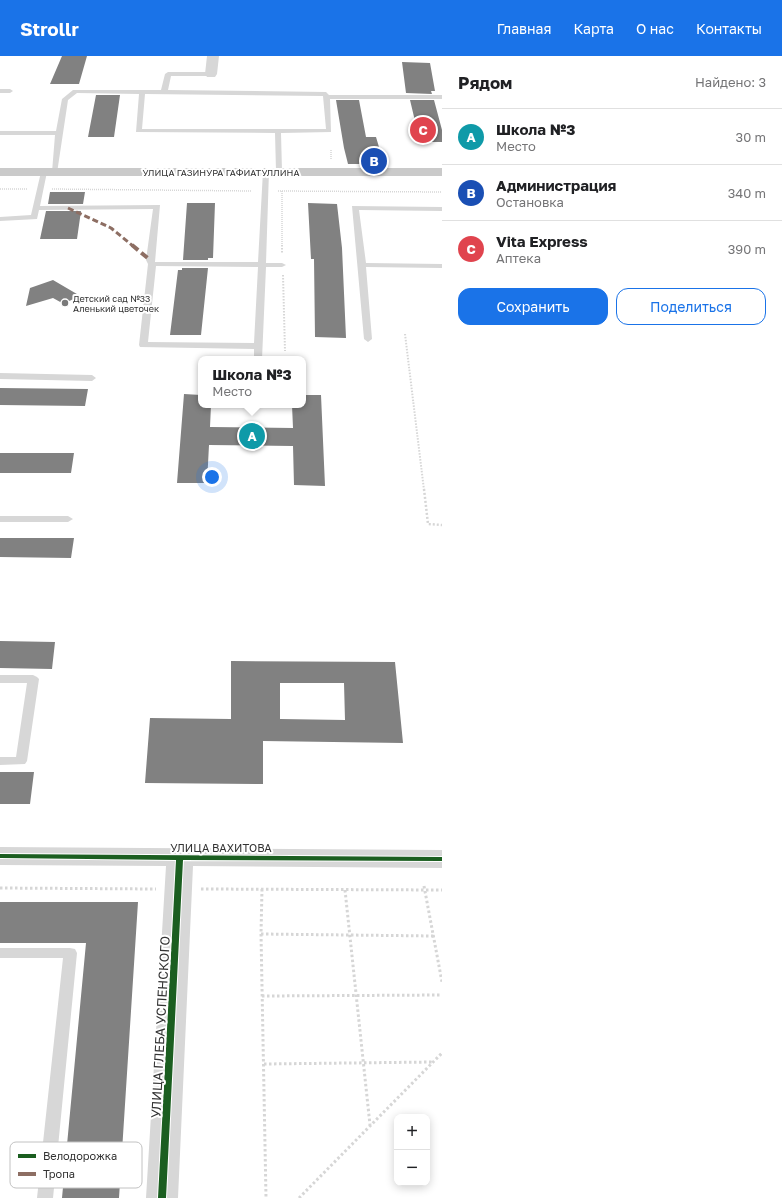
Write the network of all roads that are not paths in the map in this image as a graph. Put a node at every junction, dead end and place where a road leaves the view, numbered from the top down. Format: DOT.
graph roads {
  1 [pos="213,56"];
  2 [pos="211,74"];
  3 [pos="0,91"];
  4 [pos="10,91"];
  5 [pos="142,92"];
  6 [pos="164,92"];
  7 [pos="326,97"];
  8 [pos="442,97"];
  9 [pos="278,131"];
  10 [pos="0,133"];
  11 [pos="59,133"];
  12 [pos="272,171"];
  13 [pos="0,172"];
  14 [pos="50,172"];
  15 [pos="442,172"];
  16 [pos="36,208"];
  17 [pos="442,209"];
  18 [pos="0,219"];
  19 [pos="152,264"];
  20 [pos="262,264"];
  21 [pos="282,264"];
  22 [pos="362,265"];
  23 [pos="442,266"];
  24 [pos="368,339"];
  25 [pos="258,346"];
  26 [pos="258,356"];
  27 [pos="0,376"];
  28 [pos="92,378"];
  29 [pos="0,519"];
  30 [pos="68,519"];
  31 [pos="0,679"];
  32 [pos="0,761"];
  33 [pos="0,856"];
  34 [pos="180,857"];
  35 [pos="442,859"];
  36 [pos="0,953"];
  37 [pos="51,1142"];
  38 [pos="46,1188"];
  39 [pos="45,1198"];
  40 [pos="162,1198"];
  1 -- 2 [label="street"];
  2 -- 6 [label="lane"];
  3 -- 4 [label="lane"];
  5 -- 6 [label="lane"];
  5 -- 9 [label="lane"];
  5 -- 11 [label="lane"];
  6 -- 7 [label="lane"];
  7 -- 8 [label="lane"];
  7 -- 9 [label="lane"];
  9 -- 12 [label="lane"];
  10 -- 11 [label="lane"];
  11 -- 14 [label="lane"];
  12 -- 14 [label="main road, УЛИЦА ГАЗИНУРА ГАФИАТУЛЛИНА"];
  12 -- 15 [label="main road, УЛИЦА ГАЗИНУРА ГАФИАТУЛЛИНА"];
  12 -- 20 [label="lane"];
  13 -- 14 [label="main road, УЛИЦА ГАЗИНУРА ГАФИАТУЛЛИНА"];
  14 -- 16 [label="lane"];
  16 -- 18 [label="lane"];
  16 -- 19 [label="lane"];
  17 -- 22 [label="lane"];
  19 -- 20 [label="lane"];
  19 -- 25 [label="lane"];
  20 -- 21 [label="lane"];
  20 -- 25 [label="lane"];
  22 -- 23 [label="lane"];
  22 -- 24 [label="lane"];
  25 -- 26 [label="lane"];
  27 -- 28 [label="lane"];
  29 -- 30 [label="lane"];
  31 -- 32 [label="lane"];
  33 -- 34 [label="street, УЛИЦА ВАХИТОВА"];
  34 -- 35 [label="street, УЛИЦА ВАХИТОВА"];
  34 -- 40 [label="street, УЛИЦА ГЛЕБА УСПЕНСКОГО"];
  36 -- 37 [label="lane"];
  38 -- 39 [label="lane"];
}
